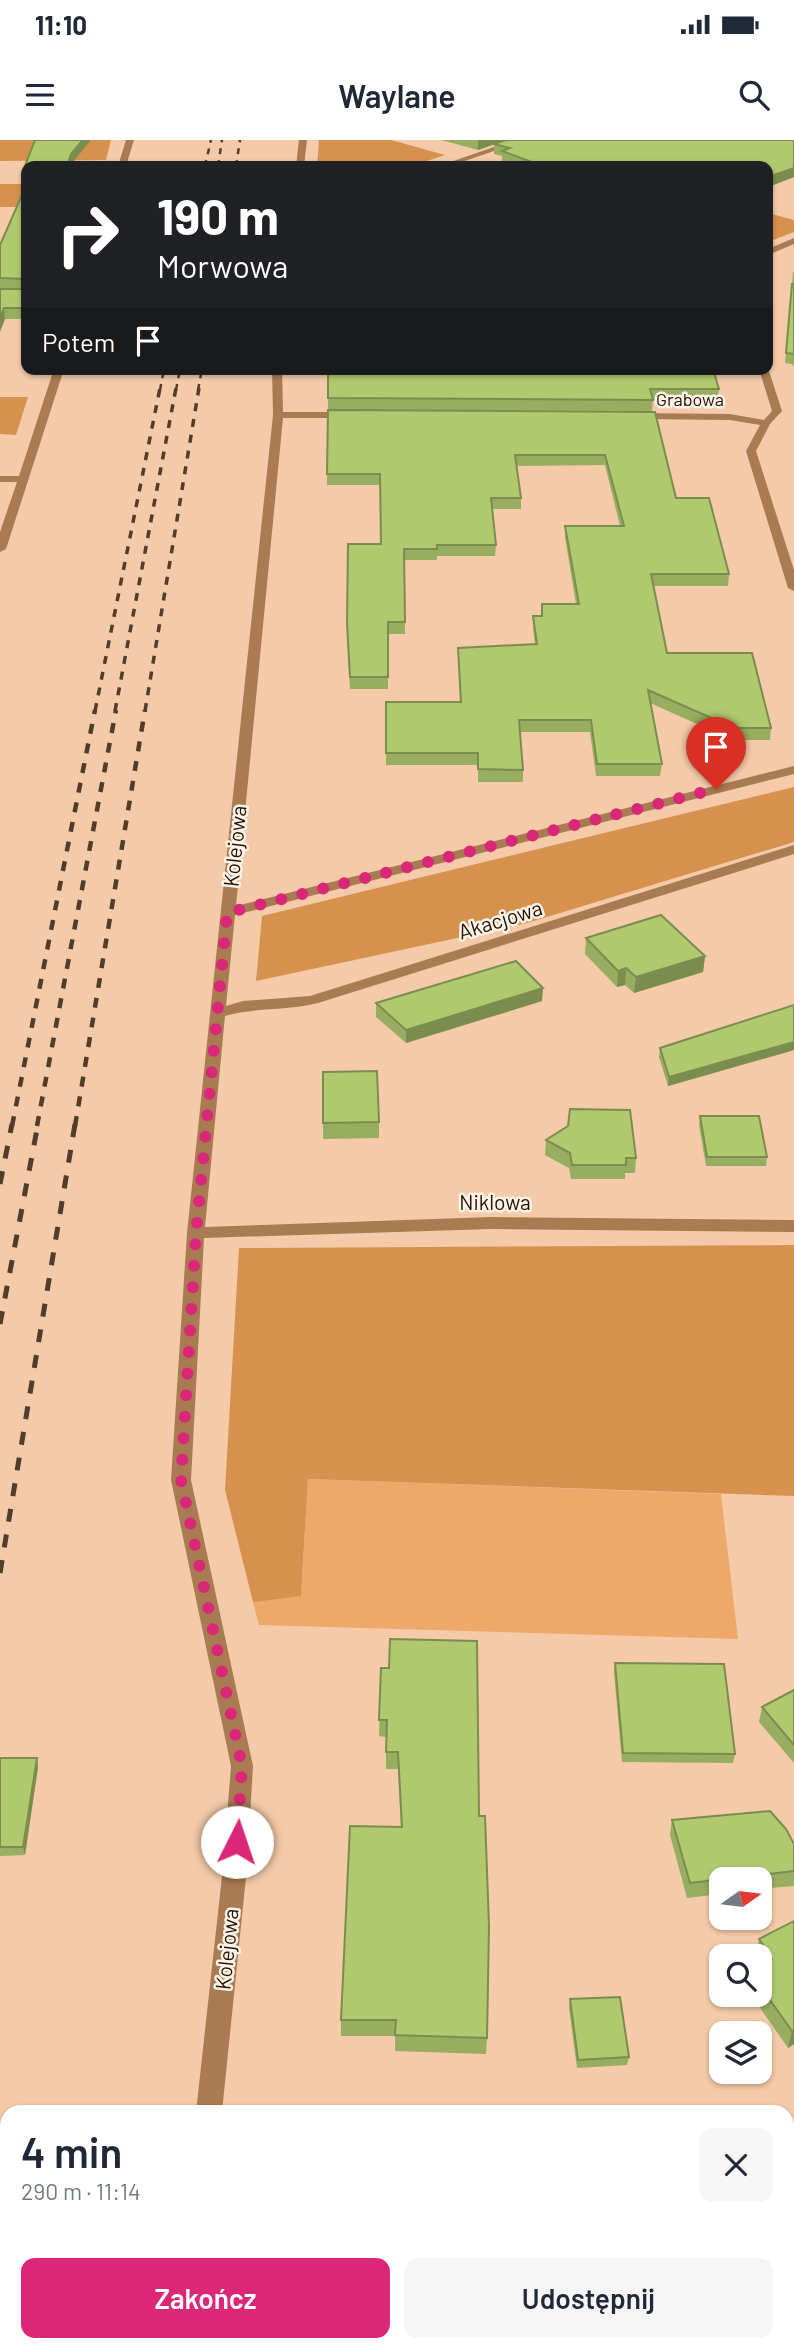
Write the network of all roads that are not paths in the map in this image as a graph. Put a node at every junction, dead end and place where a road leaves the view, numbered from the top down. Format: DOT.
graph roads {
  1 [pos="130,140"];
  2 [pos="303,140"];
  3 [pos="522,140"];
  4 [pos="124,161"];
  5 [pos="301,161"];
  6 [pos="458,161"];
  7 [pos="794,241"];
  8 [pos="779,247"];
  9 [pos="794,248"];
  10 [pos="773,250"];
  11 [pos="57,375"];
  12 [pos="277,375"];
  13 [pos="766,375"];
  14 [pos="278,415"];
  15 [pos="362,415"];
  16 [pos="621,416"];
  17 [pos="766,423"];
  18 [pos="21,479"];
  19 [pos="0,480"];
  20 [pos="0,549"];
  21 [pos="794,589"];
  22 [pos="794,770"];
  23 [pos="794,849"];
  24 [pos="227,913"];
  25 [pos="217,1014"];
  26 [pos="794,1226"];
  27 [pos="196,1233"];
  28 [pos="210,2105"];
  1 -- 4 [label="street"];
  2 -- 5 [label="street"];
  3 -- 6 [label="street"];
  7 -- 8 [label="street"];
  8 -- 9 [label="street"];
  8 -- 10 [label="street"];
  11 -- 18 [label="street"];
  12 -- 14 [label="street, Kolejowa"];
  13 -- 17 [label="street"];
  14 -- 15 [label="street"];
  14 -- 24 [label="street, Kolejowa"];
  16 -- 17 [label="street, Grabowa"];
  17 -- 21 [label="street"];
  18 -- 19 [label="street"];
  18 -- 20 [label="street"];
  22 -- 24 [label="street"];
  23 -- 25 [label="street, Akacjowa"];
  24 -- 25 [label="street, Kolejowa"];
  25 -- 27 [label="street, Kolejowa"];
  26 -- 27 [label="street, Niklowa"];
  27 -- 28 [label="street, Kolejowa"];
}
